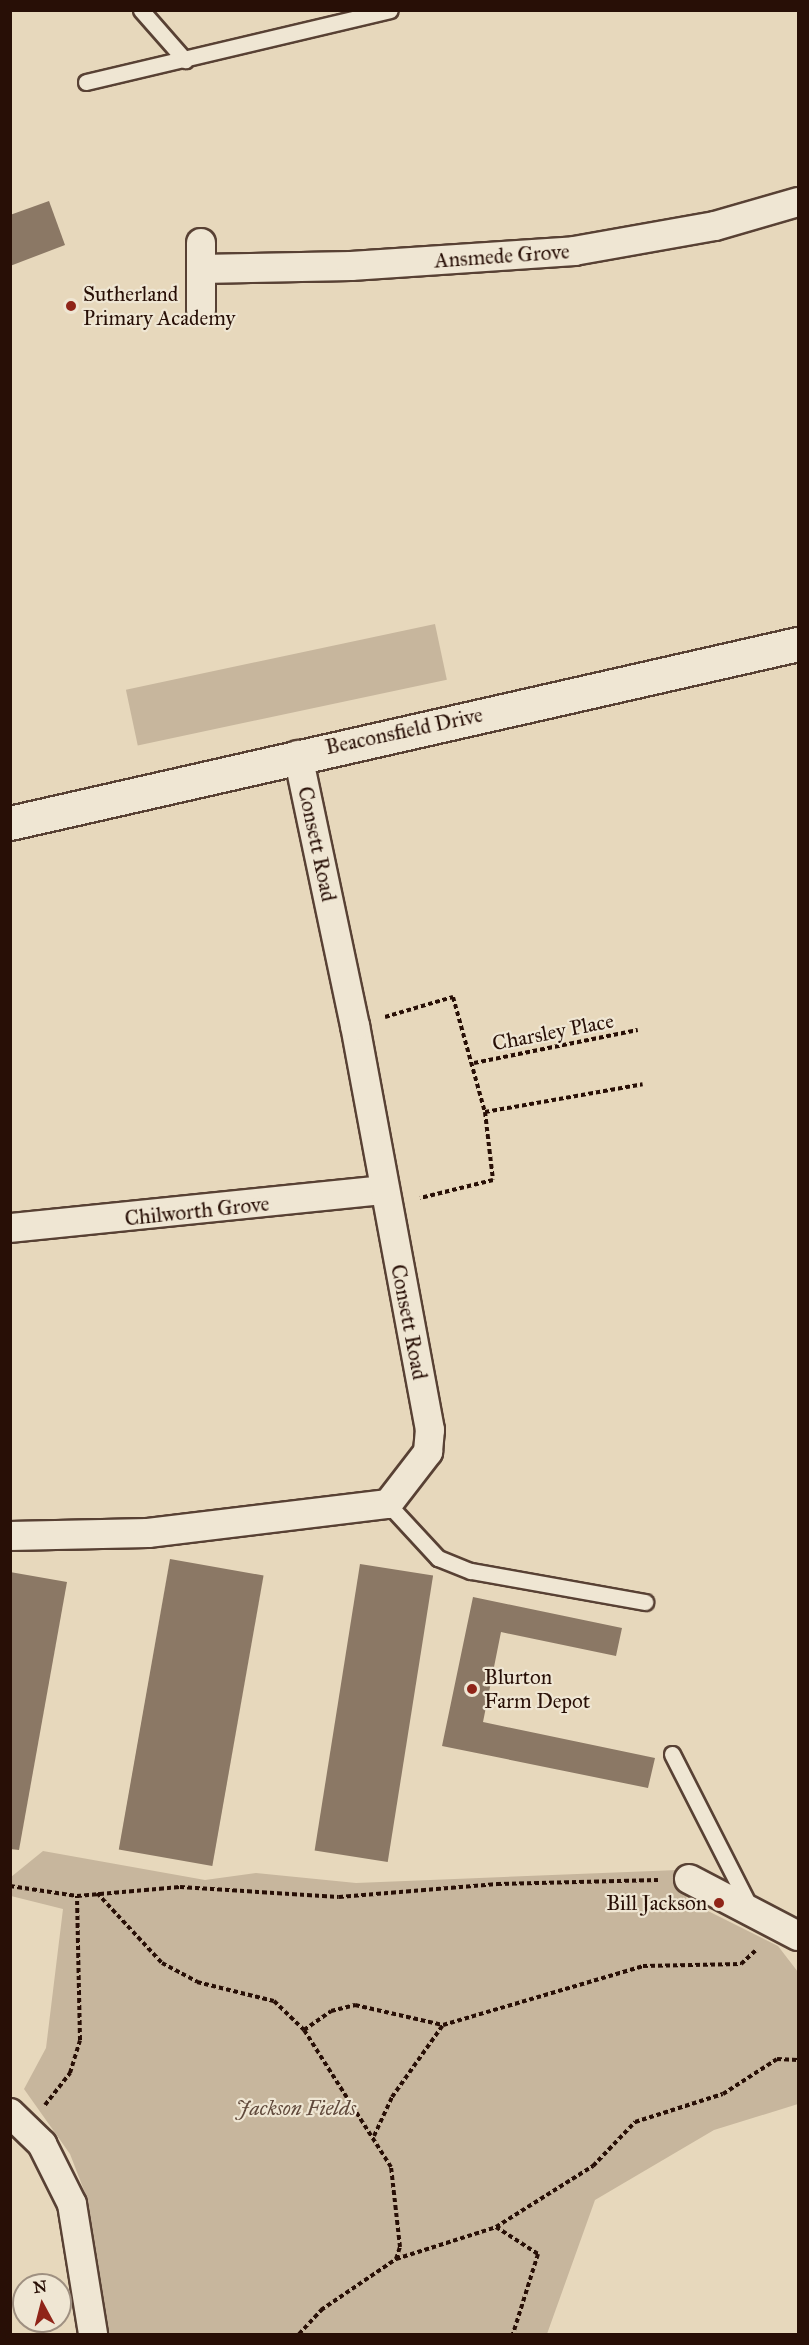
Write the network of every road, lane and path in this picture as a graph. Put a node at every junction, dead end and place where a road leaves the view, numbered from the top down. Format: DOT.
graph roads {
  1 [pos="141,10"];
  2 [pos="390,10"];
  3 [pos="185,60"];
  4 [pos="86,82"];
  5 [pos="798,202"];
  6 [pos="201,310"];
  7 [pos="798,644"];
  8 [pos="298,754"];
  9 [pos="10,823"];
  10 [pos="355,1026"];
  11 [pos="638,1030"];
  12 [pos="474,1063"];
  13 [pos="644,1084"];
  14 [pos="484,1112"];
  15 [pos="384,1198"];
  16 [pos="10,1228"];
  17 [pos="388,1504"];
  18 [pos="10,1536"];
  19 [pos="645,1602"];
  20 [pos="672,1754"];
  21 [pos="689,1879"];
  22 [pos="10,1886"];
  23 [pos="97,1893"];
  24 [pos="77,1896"];
  25 [pos="752,1912"];
  26 [pos="790,1931"];
  27 [pos="443,2025"];
  28 [pos="304,2030"];
  29 [pos="798,2060"];
  30 [pos="17,2118"];
  31 [pos="373,2137"];
  32 [pos="496,2227"];
  33 [pos="396,2259"];
  34 [pos="93,2334"];
  35 [pos="299,2334"];
  36 [pos="513,2334"];
  1 -- 3 [label="lane"];
  2 -- 3 [label="lane"];
  3 -- 4 [label="lane"];
  5 -- 6 [label="street, Ansmede Grove"];
  7 -- 8 [label="street, Beaconsfield Drive"];
  8 -- 9 [label="street, Beaconsfield Drive"];
  8 -- 10 [label="street, Consett Road"];
  10 -- 12 [label="path, Charsley Place"];
  10 -- 15 [label="street, Consett Road"];
  11 -- 12 [label="path, Charsley Place"];
  12 -- 14 [label="path, Charsley Place"];
  13 -- 14 [label="path"];
  14 -- 15 [label="path, Charsley Place"];
  15 -- 16 [label="street, Chilworth Grove"];
  15 -- 17 [label="street, Consett Road"];
  17 -- 18 [label="street"];
  17 -- 19 [label="lane"];
  20 -- 25 [label="lane"];
  21 -- 23 [label="path"];
  21 -- 25 [label="street"];
  22 -- 24 [label="path"];
  23 -- 24 [label="path"];
  23 -- 28 [label="path"];
  24 -- 30 [label="path"];
  25 -- 26 [label="street"];
  26 -- 27 [label="path"];
  27 -- 28 [label="path"];
  27 -- 31 [label="path"];
  28 -- 31 [label="path"];
  29 -- 32 [label="path"];
  30 -- 34 [label="street"];
  31 -- 33 [label="path"];
  32 -- 33 [label="path"];
  32 -- 36 [label="path"];
  33 -- 35 [label="path"];
}
